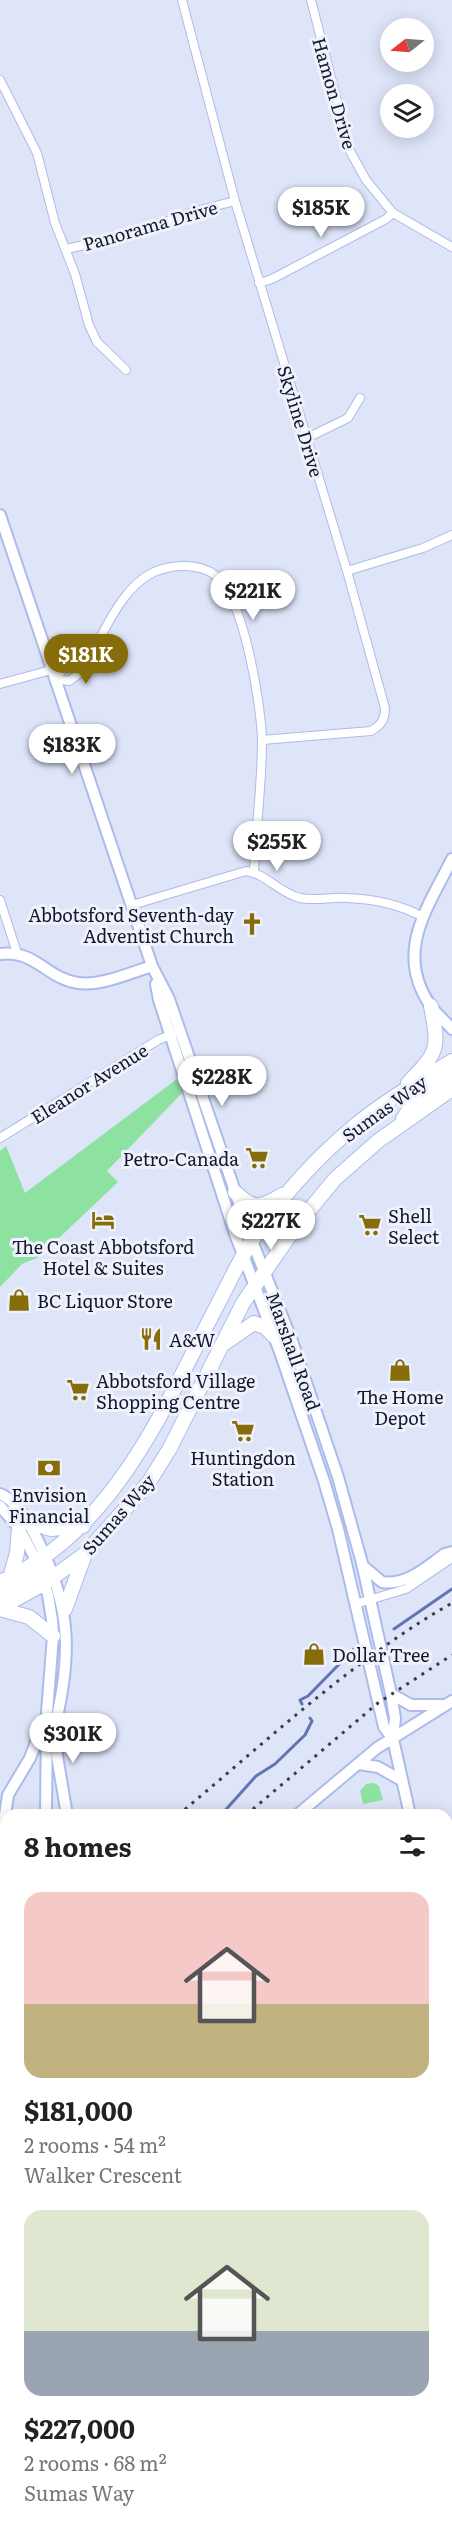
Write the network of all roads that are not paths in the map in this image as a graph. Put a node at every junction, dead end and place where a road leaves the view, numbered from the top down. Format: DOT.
graph roads {
  1 [pos="182,0"];
  2 [pos="311,0"];
  3 [pos="0,80"];
  4 [pos="235,201"];
  5 [pos="393,213"];
  6 [pos="452,247"];
  7 [pos="66,249"];
  8 [pos="259,283"];
  9 [pos="126,370"];
  10 [pos="360,398"];
  11 [pos="305,439"];
  12 [pos="0,515"];
  13 [pos="452,535"];
  14 [pos="347,571"];
  15 [pos="94,652"];
  16 [pos="52,675"];
  17 [pos="0,684"];
  18 [pos="262,740"];
  19 [pos="452,859"];
  20 [pos="254,872"];
  21 [pos="0,900"];
  22 [pos="132,905"];
  23 [pos="423,917"];
  24 [pos="17,952"];
  25 [pos="0,954"];
  26 [pos="153,970"];
  27 [pos="431,1006"];
  28 [pos="452,1029"];
  29 [pos="175,1034"];
  30 [pos="452,1061"];
  31 [pos="452,1074"];
  32 [pos="452,1089"];
  33 [pos="391,1100"];
  34 [pos="399,1126"];
  35 [pos="0,1138"];
  36 [pos="291,1189"];
  37 [pos="235,1192"];
  38 [pos="252,1241"];
  39 [pos="243,1256"];
  40 [pos="264,1272"];
  41 [pos="255,1286"];
  42 [pos="274,1336"];
  43 [pos="221,1346"];
  44 [pos="0,1494"];
  45 [pos="0,1506"];
  46 [pos="24,1525"];
  47 [pos="83,1526"];
  48 [pos="452,1552"];
  49 [pos="85,1554"];
  50 [pos="452,1558"];
  51 [pos="41,1562"];
  52 [pos="362,1563"];
  53 [pos="5,1580"];
  54 [pos="49,1580"];
  55 [pos="0,1594"];
  56 [pos="369,1600"];
  57 [pos="355,1604"];
  58 [pos="0,1609"];
  59 [pos="65,1610"];
  60 [pos="54,1636"];
  61 [pos="391,1694"];
  62 [pos="449,1703"];
  63 [pos="52,1713"];
  64 [pos="393,1739"];
  65 [pos="359,1764"];
  66 [pos="401,1779"];
  67 [pos="6,1809"];
  68 [pos="46,1809"];
  69 [pos="66,1809"];
  70 [pos="304,1809"];
  71 [pos="408,1809"];
  1 -- 4 [label="street, Skyline Drive"];
  2 -- 5 [label="street, Hamon Drive"];
  3 -- 7 [label="street, Panorama Drive"];
  4 -- 7 [label="street, Panorama Drive"];
  4 -- 8 [label="street, Skyline Drive"];
  5 -- 6 [label="street, Hamon Drive"];
  5 -- 8 [label="street"];
  7 -- 9 [label="street, Panorama Drive"];
  8 -- 11 [label="street, Skyline Drive"];
  10 -- 11 [label="street"];
  11 -- 14 [label="street, Skyline Drive"];
  12 -- 16 [label="main road, Marshall Road"];
  13 -- 14 [label="street"];
  14 -- 18 [label="street, Skyline Drive"];
  15 -- 16 [label="street"];
  15 -- 16 [label="street"];
  15 -- 18 [label="street"];
  16 -- 17 [label="street"];
  16 -- 22 [label="main road, Marshall Road"];
  18 -- 20 [label="street"];
  19 -- 23 [label="main road"];
  20 -- 22 [label="street"];
  20 -- 23 [label="street"];
  21 -- 24 [label="street"];
  22 -- 26 [label="main road, Marshall Road"];
  23 -- 27 [label="main road"];
  24 -- 25 [label="main road"];
  24 -- 26 [label="main road"];
  26 -- 29 [label="main road, Marshall Road"];
  27 -- 28 [label="main road"];
  27 -- 33 [label="highway"];
  29 -- 35 [label="street, Eleanor Avenue"];
  29 -- 37 [label="main road, Marshall Road"];
  29 -- 39 [label="main road, Marshall Road"];
  30 -- 33 [label="highway, Sumas Way"];
  31 -- 34 [label="highway"];
  32 -- 34 [label="highway, Sumas Way"];
  33 -- 36 [label="highway, Sumas Way"];
  34 -- 40 [label="highway, Sumas Way"];
  36 -- 37 [label="highway"];
  36 -- 38 [label="highway, Sumas Way"];
  37 -- 38 [label="main road, Marshall Road"];
  38 -- 39 [label="highway, Sumas Way"];
  38 -- 40 [label="main road, Marshall Road"];
  39 -- 41 [label="main road, Marshall Road"];
  39 -- 47 [label="highway, Sumas Way"];
  40 -- 41 [label="highway, Sumas Way"];
  40 -- 52 [label="main road, Marshall Road"];
  41 -- 42 [label="main road, Marshall Road"];
  41 -- 43 [label="highway, Sumas Way"];
  42 -- 43 [label="highway"];
  42 -- 57 [label="main road, Marshall Road"];
  43 -- 49 [label="highway, Sumas Way"];
  44 -- 46 [label="main road"];
  45 -- 46 [label="main road"];
  46 -- 47 [label="highway"];
  46 -- 51 [label="main road"];
  46 -- 53 [label="highway"];
  47 -- 51 [label="highway, Sumas Way"];
  48 -- 52 [label="main road"];
  49 -- 54 [label="highway, Sumas Way"];
  49 -- 59 [label="highway"];
  50 -- 56 [label="street"];
  51 -- 53 [label="highway, Sumas Way"];
  51 -- 54 [label="main road"];
  51 -- 55 [label="highway"];
  52 -- 56 [label="main road, Marshall Road"];
  54 -- 58 [label="highway, Sumas Way"];
  54 -- 59 [label="main road"];
  54 -- 60 [label="main road"];
  56 -- 57 [label="street"];
  56 -- 61 [label="main road, Marshall Road"];
  57 -- 64 [label="main road, Marshall Road"];
  58 -- 60 [label="highway"];
  59 -- 63 [label="main road"];
  60 -- 63 [label="main road"];
  61 -- 62 [label="main road"];
  61 -- 64 [label="main road, Marshall Road"];
  62 -- 64 [label="main road"];
  63 -- 67 [label="main road"];
  63 -- 68 [label="main road"];
  63 -- 69 [label="main road"];
  64 -- 65 [label="main road"];
  64 -- 66 [label="main road, Marshall Road"];
  65 -- 66 [label="main road"];
  65 -- 70 [label="main road"];
  66 -- 71 [label="main road, Marshall Road"];
}
